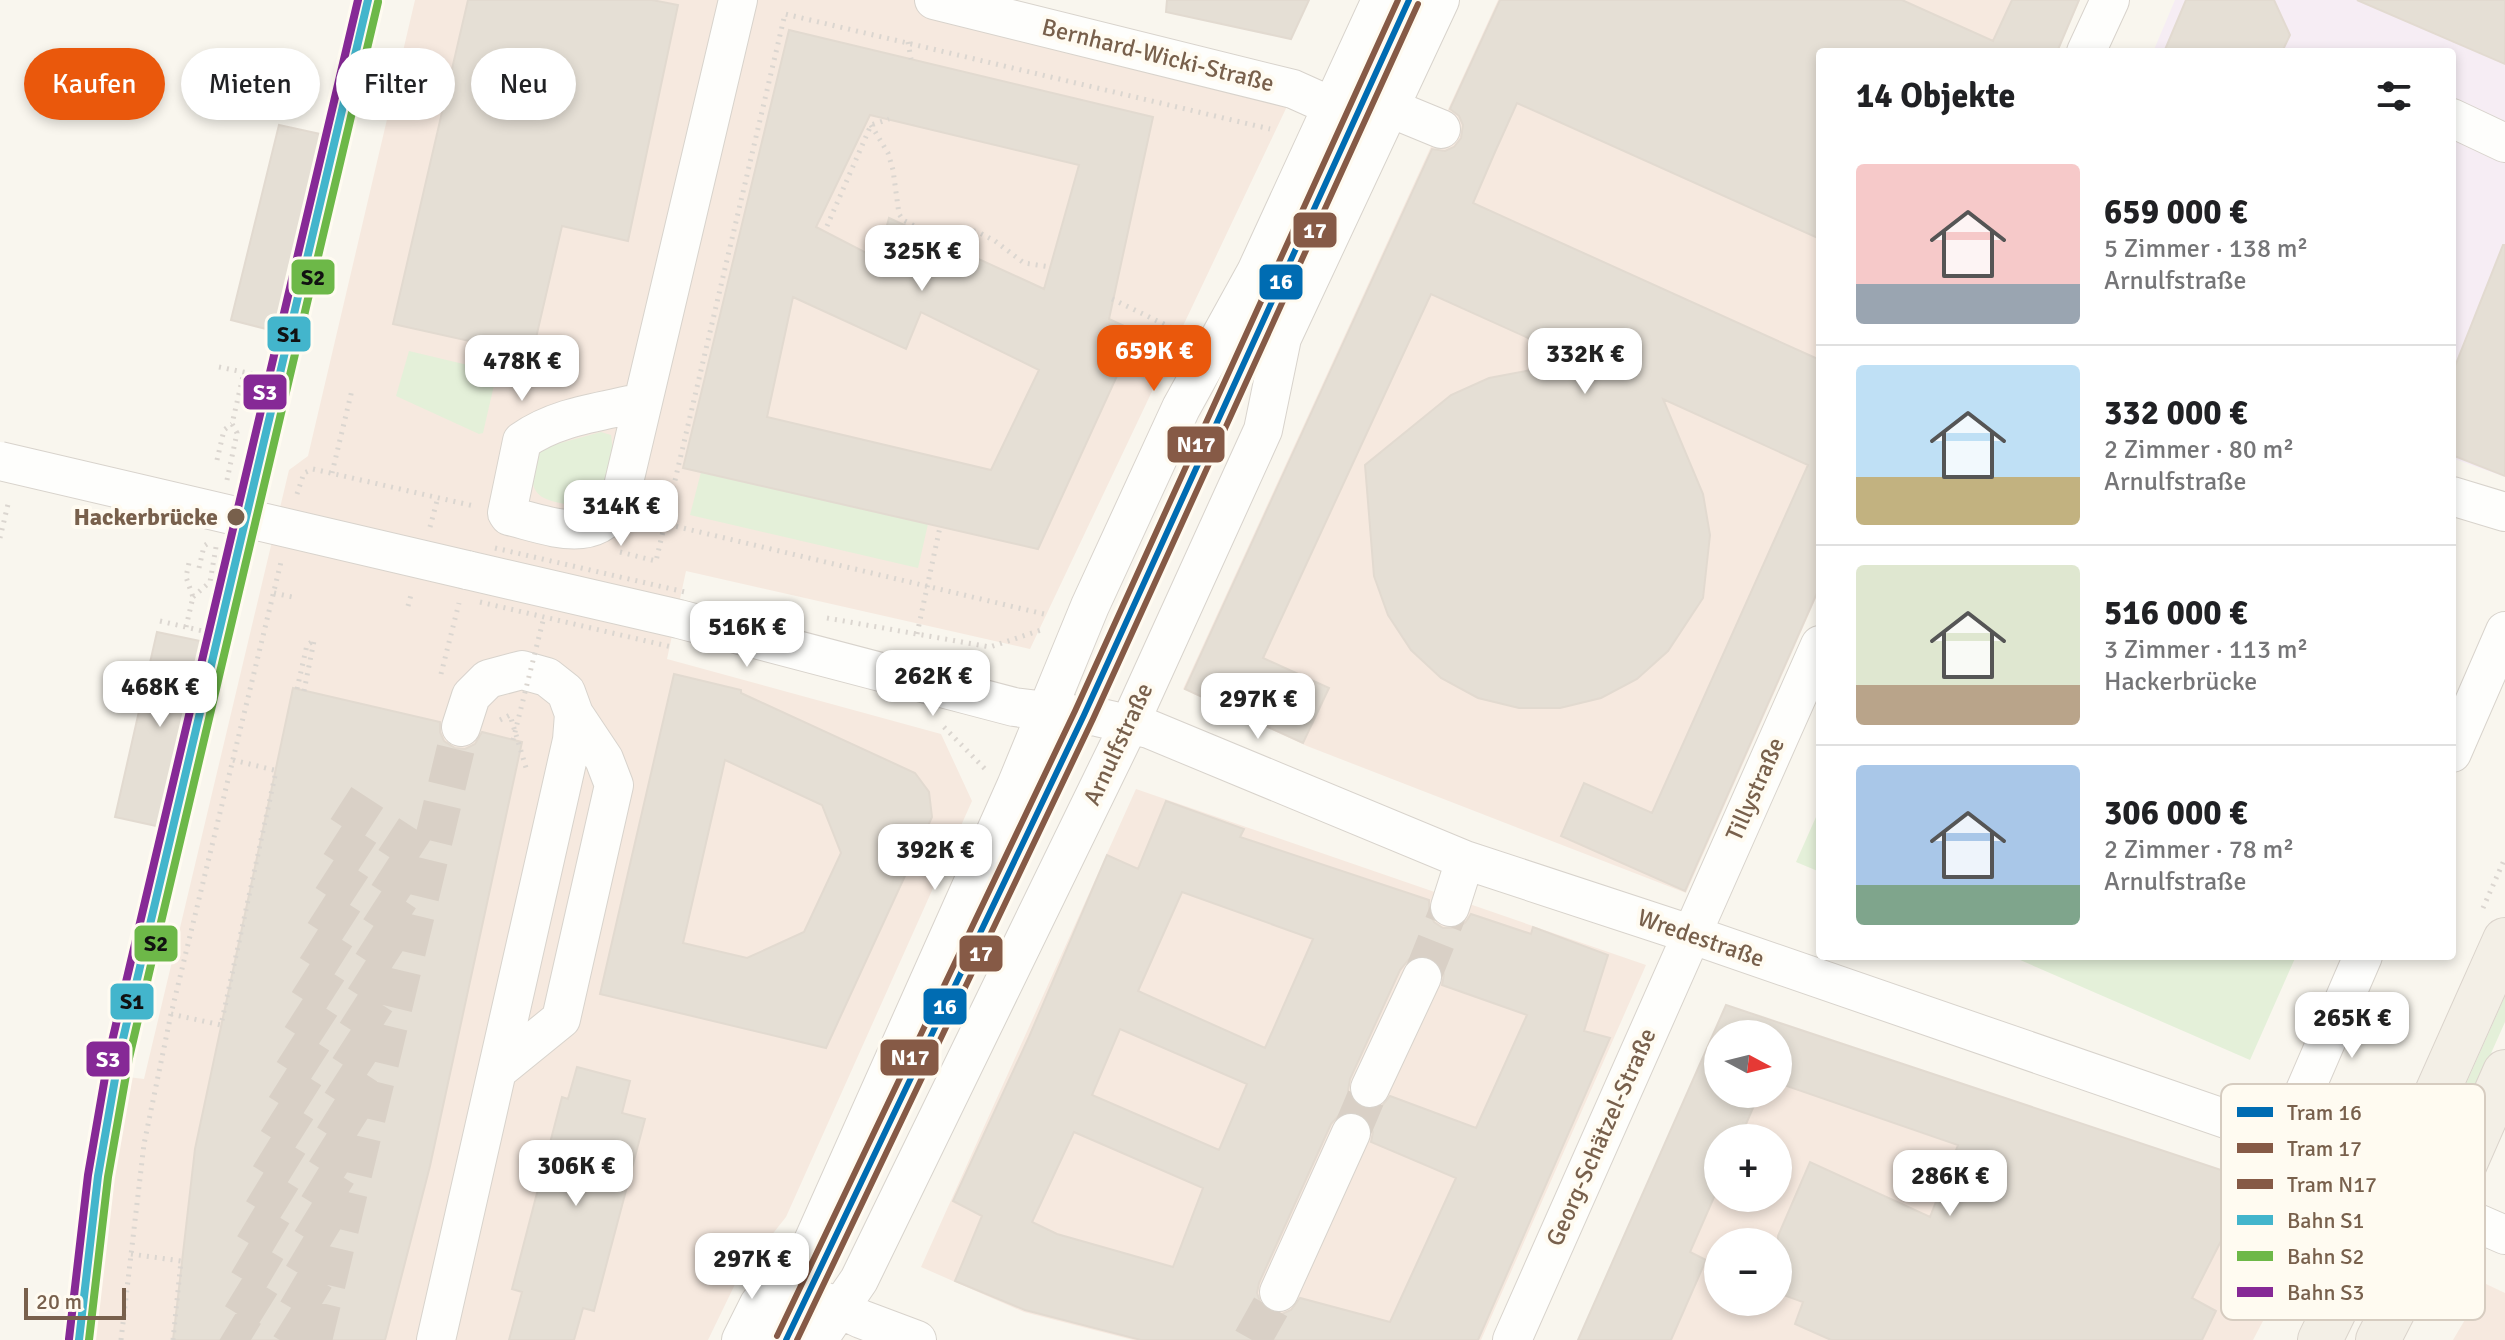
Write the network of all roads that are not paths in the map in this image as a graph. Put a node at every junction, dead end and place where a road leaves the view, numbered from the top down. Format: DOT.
graph roads {
  1 [pos="738,0"];
  2 [pos="934,0"];
  3 [pos="1381,0"];
  4 [pos="1440,0"];
  5 [pos="2110,0"];
  6 [pos="2088,48"];
  7 [pos="1333,107"];
  8 [pos="1390,108"];
  9 [pos="2456,120"];
  10 [pos="1441,129"];
  11 [pos="2505,143"];
  12 [pos="643,402"];
  13 [pos="0,461"];
  14 [pos="2456,497"];
  15 [pos="2505,512"];
  16 [pos="2505,631"];
  17 [pos="1816,654"];
  18 [pos="1048,711"];
  19 [pos="574,714"];
  20 [pos="1129,725"];
  21 [pos="461,727"];
  22 [pos="2456,744"];
  23 [pos="1465,860"];
  24 [pos="1450,907"];
  25 [pos="1690,934"];
  26 [pos="2505,940"];
  27 [pos="2361,960"];
  28 [pos="1422,977"];
  29 [pos="497,1071"];
  30 [pos="2505,1072"];
  31 [pos="2308,1084"];
  32 [pos="2441,1084"];
  33 [pos="1370,1088"];
  34 [pos="2221,1117"];
  35 [pos="2485,1118"];
  36 [pos="1351,1133"];
  37 [pos="2485,1226"];
  38 [pos="2505,1235"];
  39 [pos="815,1236"];
  40 [pos="792,1286"];
  41 [pos="1279,1292"];
  42 [pos="839,1309"];
  43 [pos="2330,1320"];
  44 [pos="2388,1320"];
  45 [pos="436,1340"];
  46 [pos="741,1340"];
  47 [pos="769,1340"];
  48 [pos="818,1340"];
  49 [pos="917,1340"];
  50 [pos="1512,1340"];
  51 [pos="2320,1340"];
  52 [pos="2378,1340"];
  1 -- 12 [label="street"];
  2 -- 7 [label="street, Bernhard-Wicki-Straße"];
  3 -- 7 [label="street"];
  4 -- 8 [label="street, Arnulfstraße"];
  5 -- 6 [label="street"];
  7 -- 18 [label="street"];
  8 -- 10 [label="street"];
  8 -- 20 [label="street, Arnulfstraße"];
  9 -- 11 [label="street"];
  12 -- 12 [label="street"];
  13 -- 18 [label="street, bridge"];
  14 -- 15 [label="street"];
  16 -- 22 [label="street"];
  17 -- 25 [label="street, Tillystraße"];
  18 -- 20 [label="street, Wredestraße"];
  18 -- 39 [label="street"];
  19 -- 21 [label="street"];
  19 -- 29 [label="street"];
  19 -- 29 [label="street"];
  20 -- 23 [label="street, Wredestraße"];
  20 -- 42 [label="street, Arnulfstraße"];
  23 -- 24 [label="street"];
  23 -- 25 [label="street, Wredestraße"];
  25 -- 34 [label="street, Wredestraße"];
  25 -- 50 [label="street, Georg-Schätzel-Straße"];
  26 -- 32 [label="main road"];
  27 -- 31 [label="street"];
  28 -- 33 [label="street"];
  29 -- 45 [label="street"];
  30 -- 35 [label="main road"];
  36 -- 41 [label="street"];
  37 -- 38 [label="street, Wredestraße"];
  39 -- 40 [label="street"];
  39 -- 46 [label="street"];
  40 -- 42 [label="street"];
  40 -- 47 [label="street"];
  42 -- 48 [label="street, Arnulfstraße"];
  42 -- 49 [label="street"];
  43 -- 51 [label="main road"];
  44 -- 52 [label="main road"];
}
